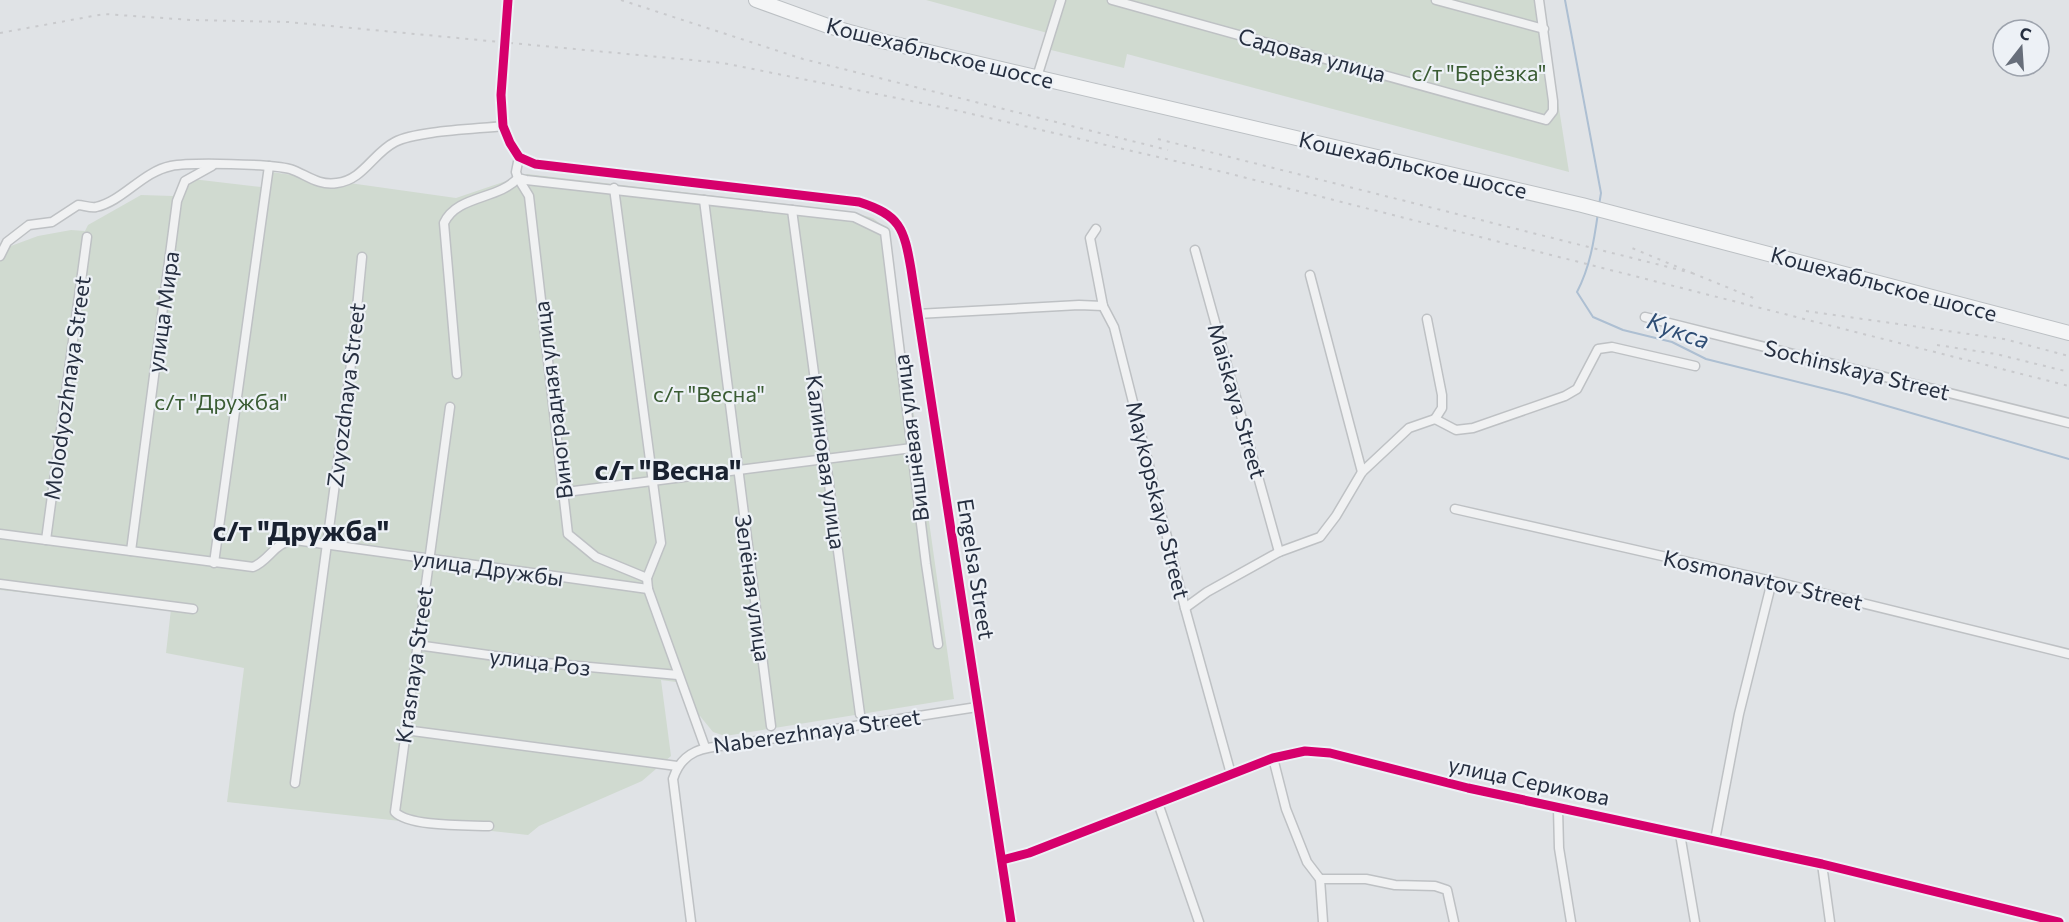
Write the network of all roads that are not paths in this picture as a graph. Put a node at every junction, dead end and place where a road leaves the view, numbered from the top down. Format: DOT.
graph roads {
  1 [pos="508,0"];
  2 [pos="756,0"];
  3 [pos="1060,0"];
  4 [pos="1113,0"];
  5 [pos="1436,0"];
  6 [pos="1539,0"];
  7 [pos="1544,30"];
  8 [pos="1037,77"];
  9 [pos="503,126"];
  10 [pos="519,157"];
  11 [pos="212,166"];
  12 [pos="269,166"];
  13 [pos="518,178"];
  14 [pos="614,188"];
  15 [pos="704,200"];
  16 [pos="792,210"];
  17 [pos="1096,229"];
  18 [pos="87,237"];
  19 [pos="1195,250"];
  20 [pos="0,256"];
  21 [pos="362,256"];
  22 [pos="1310,275"];
  23 [pos="1103,306"];
  24 [pos="917,314"];
  25 [pos="1645,317"];
  26 [pos="1427,319"];
  27 [pos="2069,333"];
  28 [pos="1695,366"];
  29 [pos="458,374"];
  30 [pos="450,407"];
  31 [pos="1435,419"];
  32 [pos="2069,423"];
  33 [pos="912,448"];
  34 [pos="826,458"];
  35 [pos="736,469"];
  36 [pos="1362,472"];
  37 [pos="653,482"];
  38 [pos="566,492"];
  39 [pos="1455,509"];
  40 [pos="0,534"];
  41 [pos="46,540"];
  42 [pos="328,546"];
  43 [pos="131,551"];
  44 [pos="1279,552"];
  45 [pos="429,560"];
  46 [pos="214,563"];
  47 [pos="647,578"];
  48 [pos="1772,581"];
  49 [pos="0,584"];
  50 [pos="648,589"];
  51 [pos="1185,608"];
  52 [pos="193,609"];
  53 [pos="938,644"];
  54 [pos="417,645"];
  55 [pos="2069,654"];
  56 [pos="678,675"];
  57 [pos="977,707"];
  58 [pos="860,714"];
  59 [pos="771,726"];
  60 [pos="405,730"];
  61 [pos="705,747"];
  62 [pos="1273,758"];
  63 [pos="677,766"];
  64 [pos="1231,774"];
  65 [pos="295,783"];
  66 [pos="1158,803"];
  67 [pos="1558,808"];
  68 [pos="489,826"];
  69 [pos="1680,834"];
  70 [pos="1715,840"];
  71 [pos="1002,860"];
  72 [pos="1822,864"];
  73 [pos="1320,879"];
  74 [pos="691,922"];
  75 [pos="1011,922"];
  76 [pos="1199,922"];
  77 [pos="1323,922"];
  78 [pos="1454,922"];
  79 [pos="1571,922"];
  80 [pos="1695,922"];
  81 [pos="1830,922"];
  82 [pos="2059,922"];
  1 -- 9 [label="street"];
  2 -- 8 [label="main road, Кошехабльское шоссе"];
  3 -- 8 [label="street"];
  4 -- 7 [label="street, Садовая улица"];
  5 -- 7 [label="street"];
  6 -- 7 [label="street"];
  8 -- 27 [label="main road, Кошехабльское шоссе"];
  9 -- 10 [label="street"];
  9 -- 12 [label="street"];
  10 -- 13 [label="street"];
  10 -- 24 [label="street, Engelsa Street"];
  11 -- 12 [label="street"];
  11 -- 20 [label="street"];
  11 -- 43 [label="street, улица Мира"];
  12 -- 46 [label="street"];
  13 -- 14 [label="street"];
  13 -- 29 [label="street"];
  13 -- 38 [label="street, Виноградная улица"];
  14 -- 15 [label="street"];
  14 -- 37 [label="street"];
  15 -- 16 [label="street"];
  15 -- 35 [label="street, Зелёная улица"];
  16 -- 33 [label="street, Вишнёвая улица"];
  16 -- 34 [label="street, Калиновая улица"];
  17 -- 23 [label="street, Maykopskaya Street"];
  18 -- 41 [label="street, Molodyozhnaya Street"];
  19 -- 44 [label="street, Maiskaya Street"];
  21 -- 42 [label="street, Zvyozdnaya Street"];
  22 -- 36 [label="street"];
  23 -- 24 [label="street"];
  23 -- 51 [label="street, Maykopskaya Street"];
  24 -- 57 [label="street, Engelsa Street"];
  25 -- 32 [label="street, Sochinskaya Street"];
  26 -- 31 [label="street"];
  28 -- 31 [label="street"];
  30 -- 45 [label="street, Krasnaya Street"];
  31 -- 36 [label="street"];
  33 -- 34 [label="street"];
  33 -- 53 [label="street, Вишнёвая улица"];
  34 -- 35 [label="street"];
  34 -- 58 [label="street, Калиновая улица"];
  35 -- 37 [label="street"];
  35 -- 59 [label="street, Зелёная улица"];
  36 -- 44 [label="street"];
  37 -- 38 [label="street"];
  37 -- 47 [label="street"];
  38 -- 47 [label="street, Виноградная улица"];
  39 -- 48 [label="street, Kosmonavtov Street"];
  40 -- 41 [label="street, улица Дружбы"];
  41 -- 43 [label="street, улица Дружбы"];
  42 -- 45 [label="street, улица Дружбы"];
  42 -- 46 [label="street, улица Дружбы"];
  42 -- 65 [label="street, Zvyozdnaya Street"];
  43 -- 46 [label="street, улица Дружбы"];
  44 -- 51 [label="street"];
  45 -- 50 [label="street, улица Дружбы"];
  45 -- 54 [label="street, Krasnaya Street"];
  47 -- 50 [label="street"];
  48 -- 55 [label="street, Kosmonavtov Street"];
  48 -- 70 [label="street"];
  49 -- 52 [label="street"];
  50 -- 56 [label="street"];
  51 -- 64 [label="street, Maykopskaya Street"];
  54 -- 56 [label="street, улица Роз"];
  54 -- 60 [label="street, Krasnaya Street"];
  56 -- 61 [label="street"];
  57 -- 61 [label="street, Naberezhnaya Street"];
  57 -- 71 [label="street, Engelsa Street"];
  60 -- 63 [label="street"];
  60 -- 68 [label="street, Krasnaya Street"];
  61 -- 63 [label="street, Naberezhnaya Street"];
  62 -- 64 [label="street, улица Серикова"];
  62 -- 67 [label="street, улица Серикова"];
  62 -- 73 [label="street"];
  63 -- 74 [label="street"];
  64 -- 66 [label="street, улица Серикова"];
  66 -- 71 [label="street, улица Серикова"];
  66 -- 76 [label="street"];
  67 -- 69 [label="street, улица Серикова"];
  67 -- 79 [label="street"];
  69 -- 70 [label="street, улица Серикова"];
  69 -- 80 [label="street"];
  70 -- 72 [label="street, улица Серикова"];
  71 -- 75 [label="street, Engelsa Street"];
  72 -- 81 [label="street"];
  72 -- 82 [label="street, улица Серикова"];
  73 -- 77 [label="street"];
  73 -- 78 [label="street"];
}
